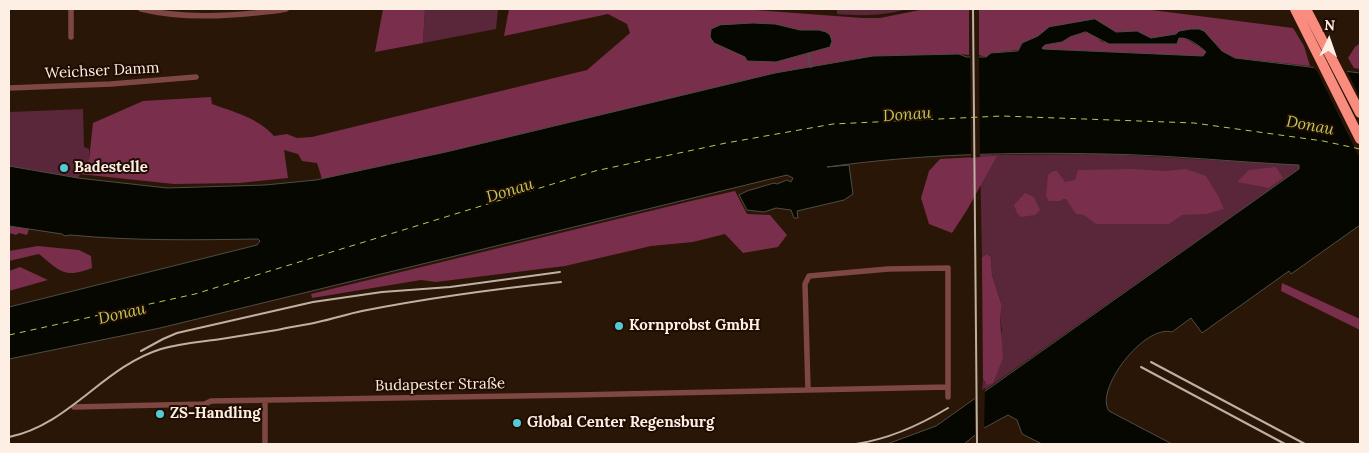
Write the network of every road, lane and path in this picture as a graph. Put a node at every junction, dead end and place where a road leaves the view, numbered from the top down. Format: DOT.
graph roads {
  1 [pos="71,9"];
  2 [pos="142,9"];
  3 [pos="286,9"];
  4 [pos="1295,9"];
  5 [pos="1306,9"];
  6 [pos="71,37"];
  7 [pos="196,77"];
  8 [pos="9,88"];
  9 [pos="1360,113"];
  10 [pos="1360,139"];
  11 [pos="948,387"];
  12 [pos="808,390"];
  13 [pos="948,397"];
  14 [pos="265,401"];
  15 [pos="74,407"];
  16 [pos="265,444"];
  1 -- 6 [label="street"];
  2 -- 3 [label="street"];
  4 -- 10 [label="highway"];
  5 -- 9 [label="highway"];
  7 -- 8 [label="street, Weichser Damm"];
  11 -- 12 [label="street, Budapester Straße"];
  11 -- 12 [label="street"];
  11 -- 13 [label="street"];
  12 -- 14 [label="street, Budapester Straße"];
  14 -- 15 [label="street, Budapester Straße"];
  14 -- 16 [label="street"];
}
